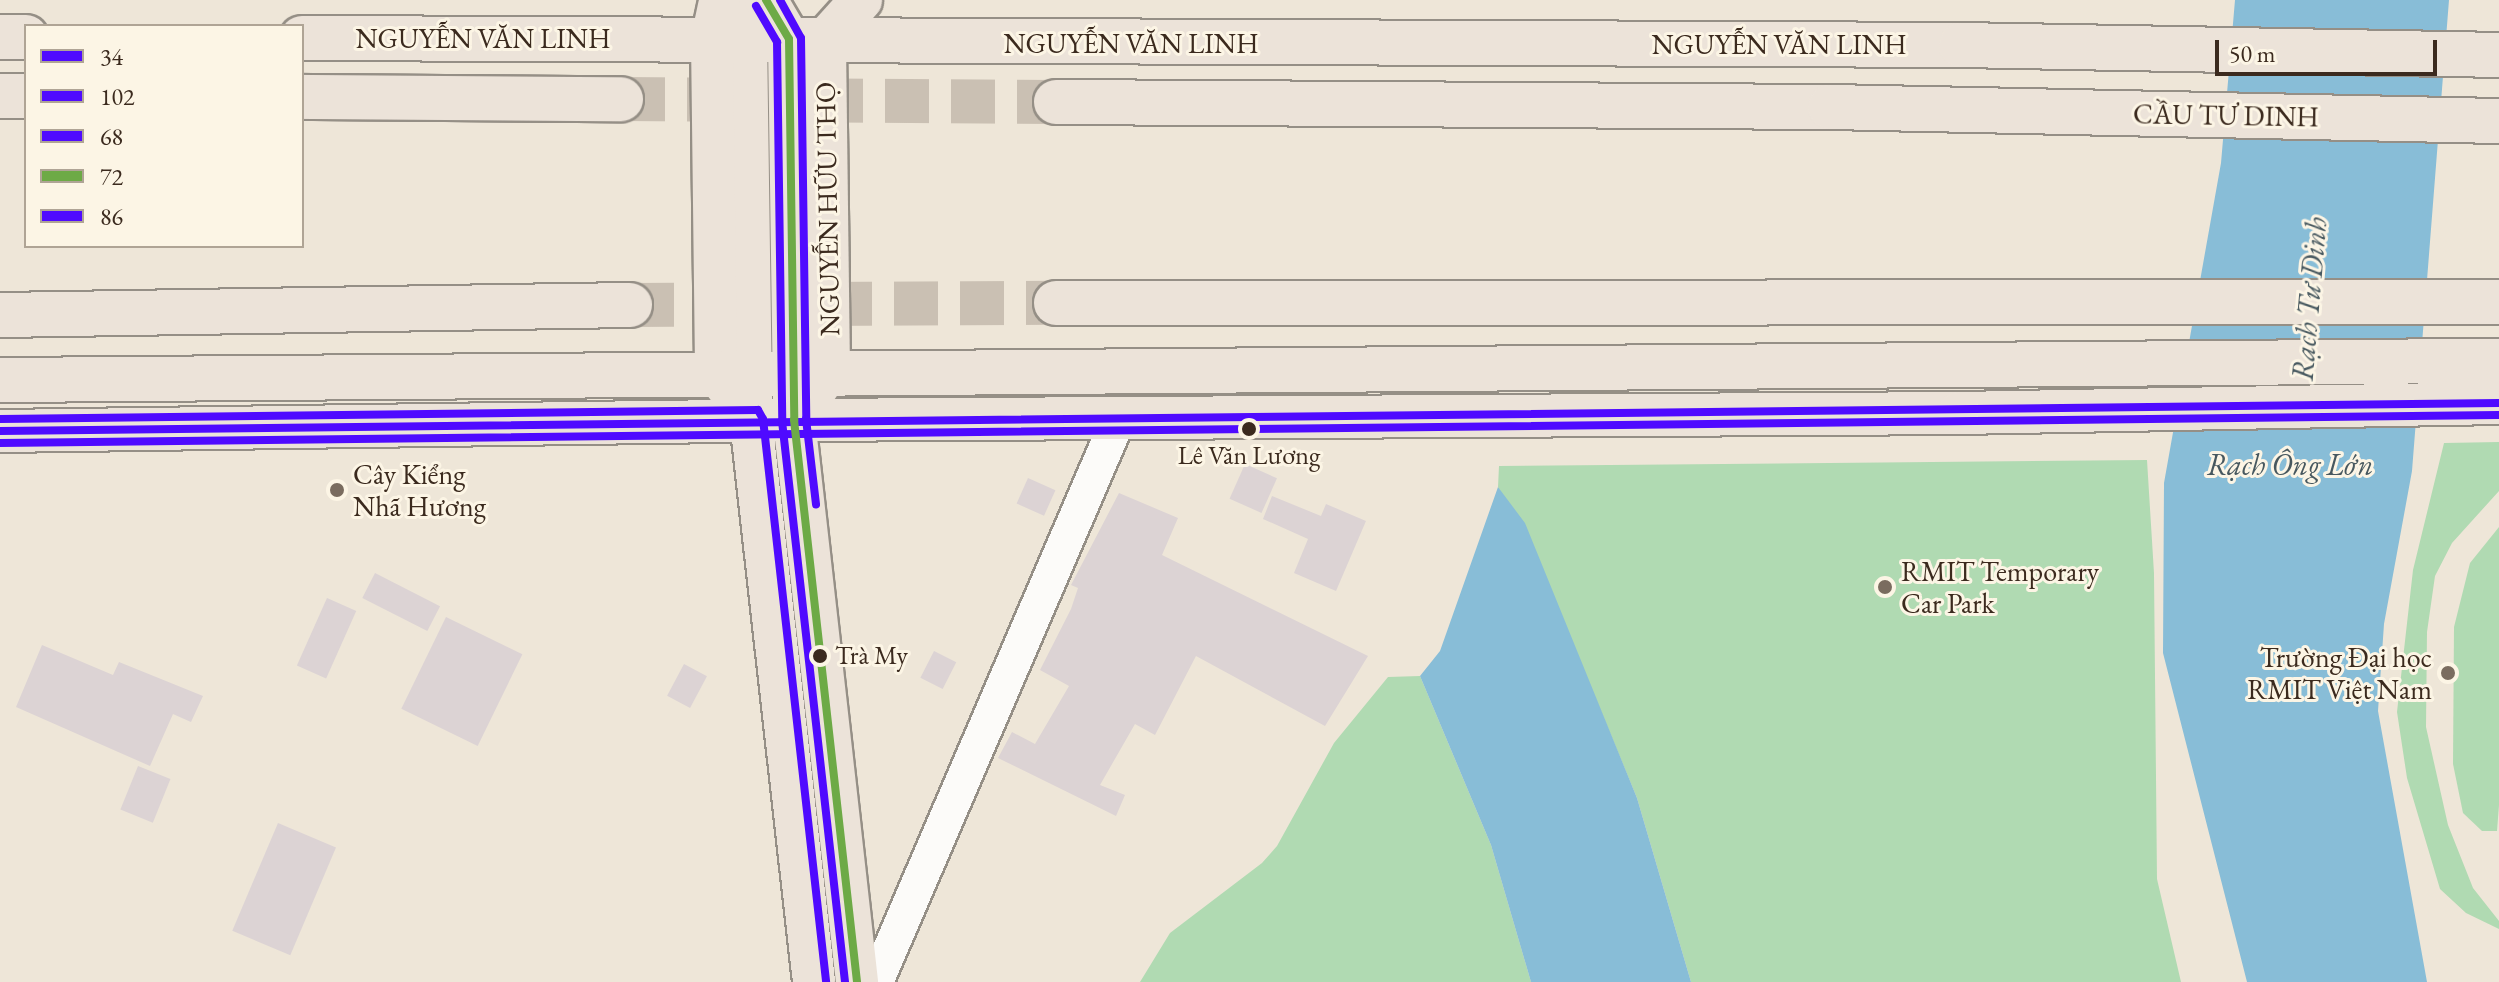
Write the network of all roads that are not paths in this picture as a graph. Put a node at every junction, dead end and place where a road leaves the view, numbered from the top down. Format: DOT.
graph roads {
  1 [pos="766,0"];
  2 [pos="861,0"];
  3 [pos="727,19"];
  4 [pos="0,37"];
  5 [pos="24,37"];
  6 [pos="304,38"];
  7 [pos="807,40"];
  8 [pos="2499,55"];
  9 [pos="0,96"];
  10 [pos="24,96"];
  11 [pos="304,97"];
  12 [pos="621,99"];
  13 [pos="1056,102"];
  14 [pos="2499,121"];
  15 [pos="2499,302"];
  16 [pos="1056,303"];
  17 [pos="630,305"];
  18 [pos="0,315"];
  19 [pos="2499,361"];
  20 [pos="812,371"];
  21 [pos="734,372"];
  22 [pos="0,380"];
  23 [pos="2499,403"];
  24 [pos="751,420"];
  25 [pos="794,420"];
  26 [pos="1118,420"];
  27 [pos="0,431"];
  28 [pos="807,970"];
  29 [pos="857,982"];
  30 [pos="876,982"];
  1 -- 7 [label="main road, NGUYỄN HỮU THỌ"];
  2 -- 7 [label="main road"];
  3 -- 6 [label="highway, NGUYỄN VĂN LINH"];
  3 -- 7 [label="highway, NGUYỄN VĂN LINH"];
  3 -- 21 [label="main road"];
  4 -- 5 [label="highway"];
  7 -- 8 [label="highway, NGUYỄN VĂN LINH"];
  7 -- 20 [label="main road, NGUYỄN HỮU THỌ"];
  9 -- 10 [label="highway"];
  11 -- 12 [label="highway"];
  13 -- 14 [label="highway, CẦU TƯ DINH"];
  15 -- 16 [label="highway"];
  17 -- 18 [label="highway"];
  19 -- 20 [label="highway"];
  20 -- 21 [label="highway"];
  20 -- 25 [label="main road, NGUYỄN HỮU THỌ"];
  21 -- 22 [label="highway"];
  21 -- 24 [label="main road"];
  23 -- 26 [label="main road"];
  24 -- 25 [label="main road"];
  24 -- 27 [label="main road"];
  24 -- 28 [label="main road"];
  25 -- 26 [label="main road"];
  25 -- 29 [label="main road, NGUYỄN HỮU THỌ"];
  26 -- 30 [label="street"];
}
